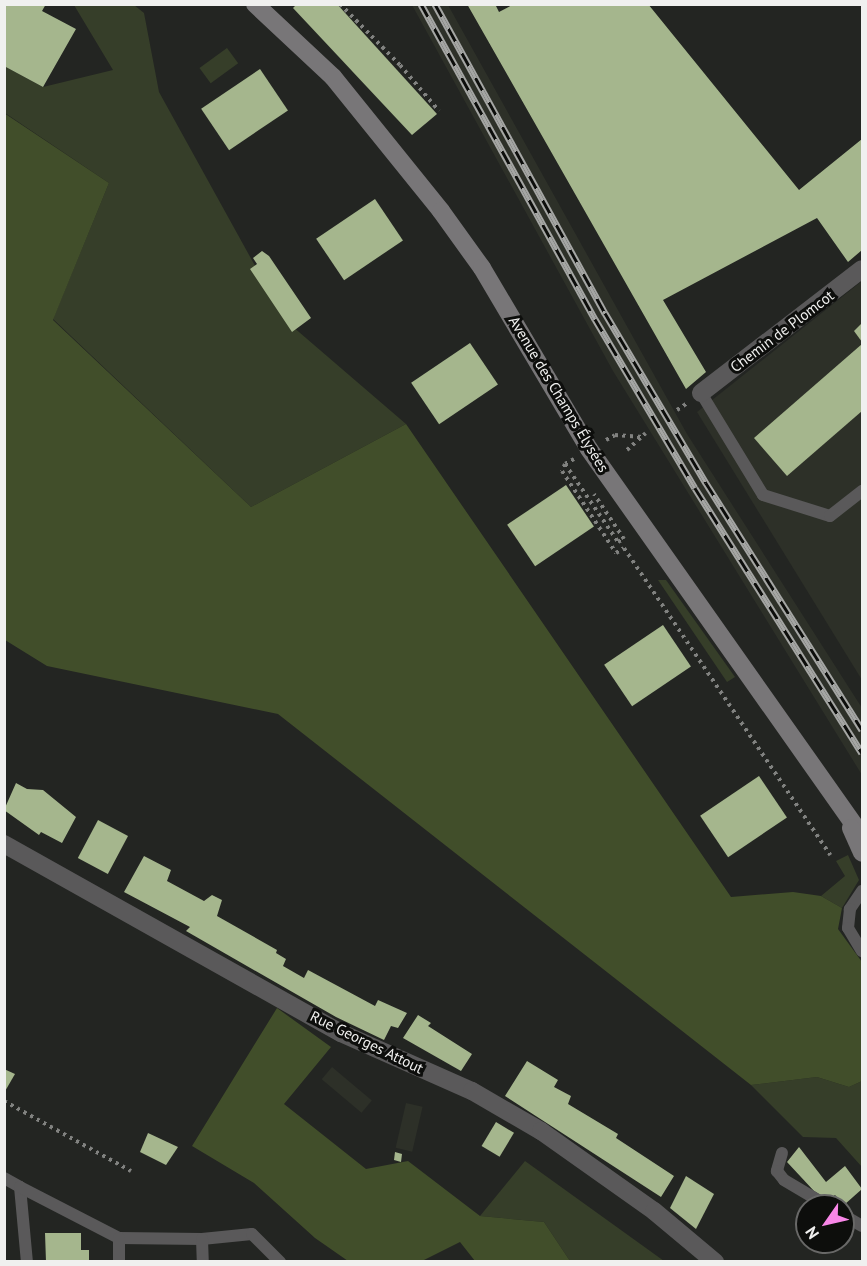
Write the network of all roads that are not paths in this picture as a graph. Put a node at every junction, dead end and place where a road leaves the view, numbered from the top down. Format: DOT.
graph roads {
  1 [pos="255,4"];
  2 [pos="861,272"];
  3 [pos="701,393"];
  4 [pos="862,491"];
  5 [pos="840,804"];
  6 [pos="862,836"];
  7 [pos="4,844"];
  8 [pos="862,853"];
  9 [pos="862,891"];
  10 [pos="862,951"];
  11 [pos="782,1153"];
  12 [pos="4,1178"];
  13 [pos="20,1187"];
  14 [pos="808,1194"];
  15 [pos="119,1238"];
  16 [pos="202,1239"];
  17 [pos="27,1262"];
  18 [pos="119,1262"];
  19 [pos="203,1262"];
  20 [pos="280,1262"];
  21 [pos="715,1262"];
  1 -- 5 [label="street, Avenue des Champs Élysées"];
  2 -- 3 [label="street, Chemin de Plomcot"];
  3 -- 4 [label="lane"];
  5 -- 6 [label="street, Avenue des Champs Élysées"];
  5 -- 8 [label="street, Avenue des Champs Élysées"];
  7 -- 21 [label="street, Rue Georges Attout"];
  9 -- 10 [label="lane"];
  11 -- 14 [label="lane"];
  12 -- 13 [label="lane"];
  13 -- 15 [label="lane"];
  13 -- 17 [label="lane"];
  15 -- 16 [label="lane"];
  15 -- 18 [label="lane"];
  16 -- 19 [label="lane"];
  16 -- 20 [label="lane"];
}
